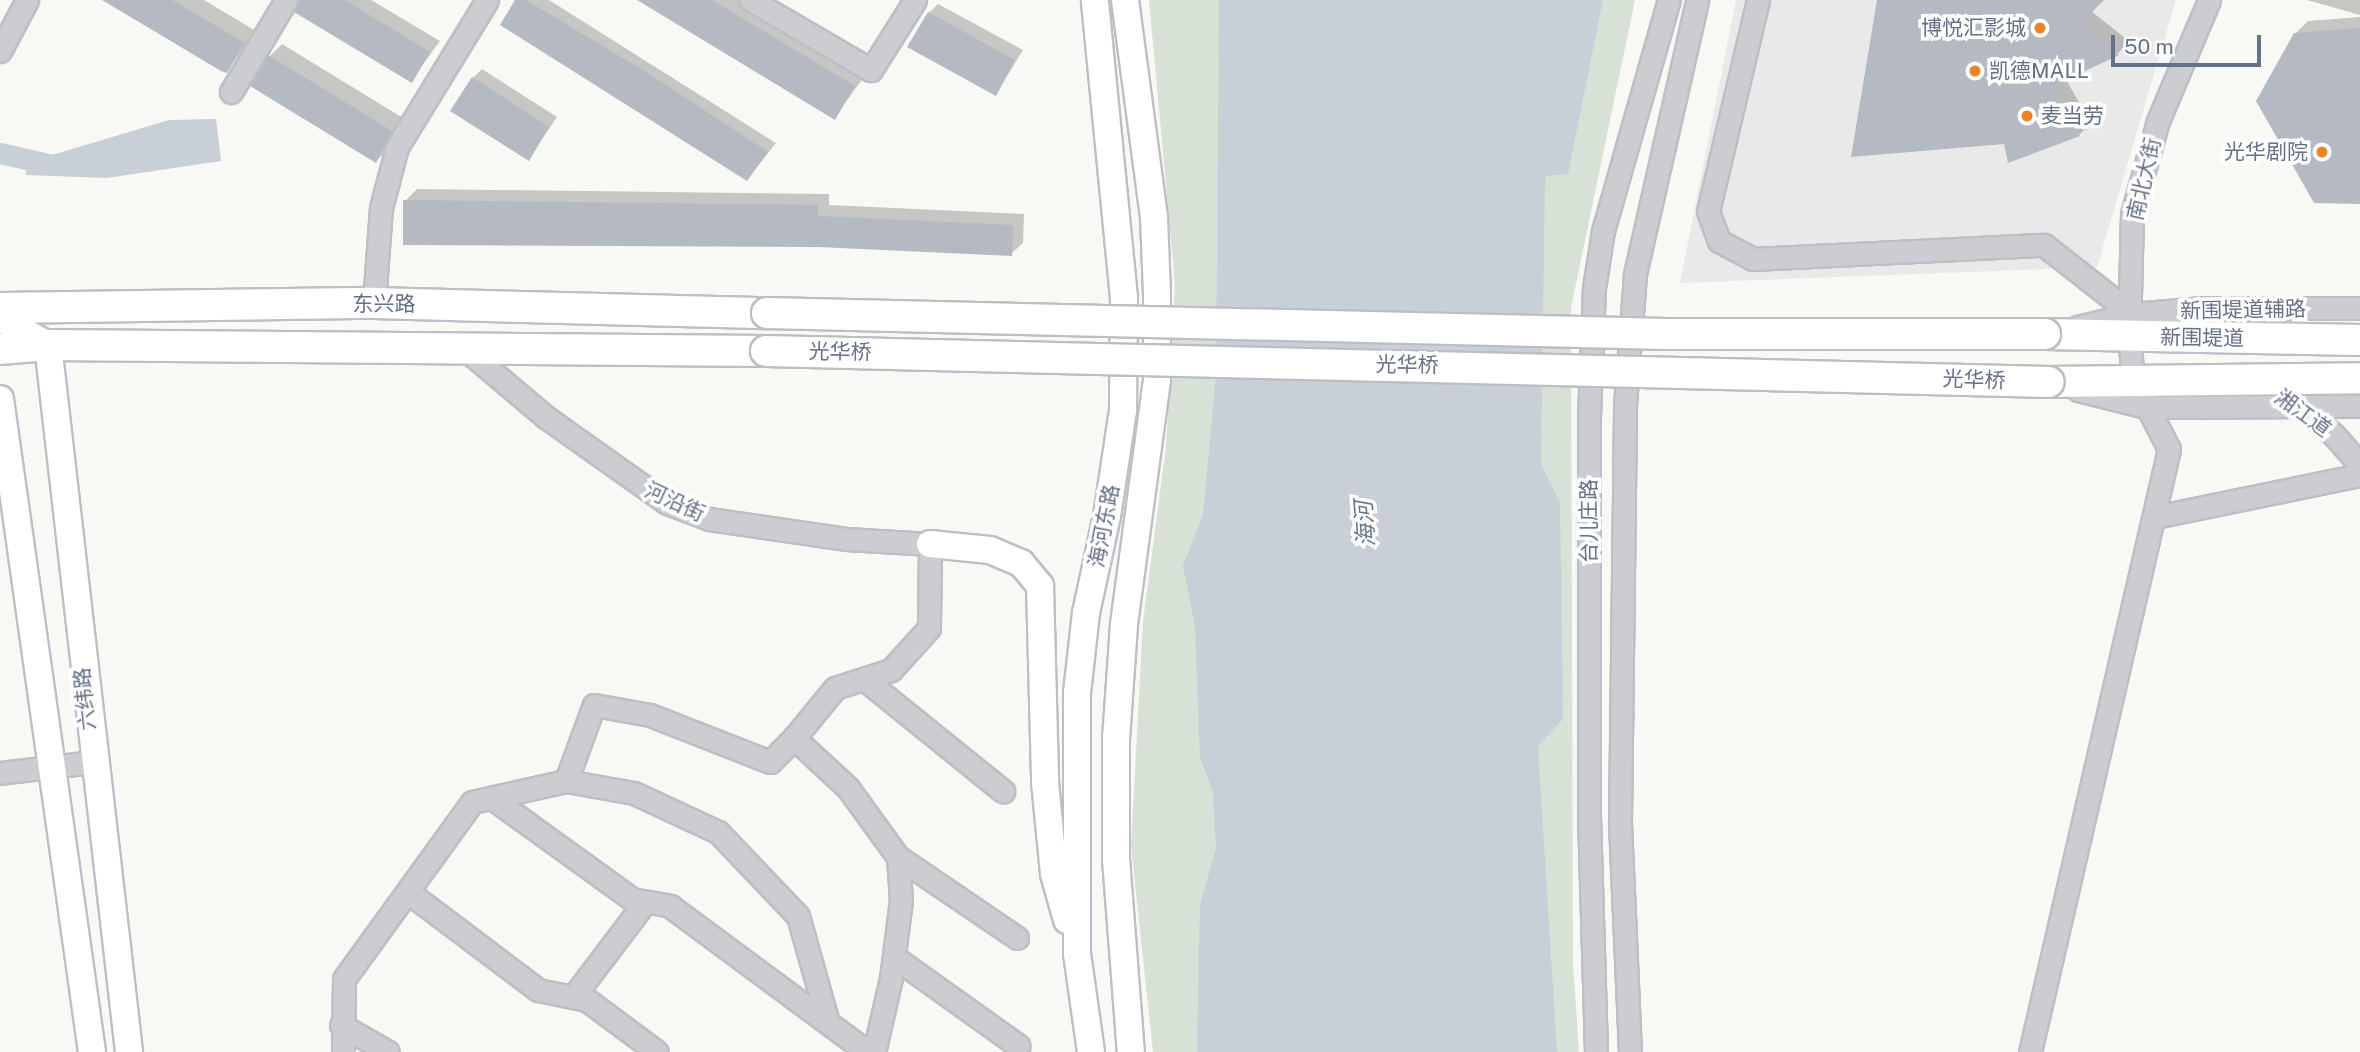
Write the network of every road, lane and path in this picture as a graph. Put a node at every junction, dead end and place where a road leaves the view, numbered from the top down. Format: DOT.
graph roads {
  1 [pos="27,0"];
  2 [pos="286,0"];
  3 [pos="487,0"];
  4 [pos="751,0"];
  5 [pos="915,0"];
  6 [pos="1095,0"];
  7 [pos="1125,0"];
  8 [pos="1669,0"];
  9 [pos="1697,0"];
  10 [pos="1758,0"];
  11 [pos="2209,0"];
  12 [pos="0,51"];
  13 [pos="231,92"];
  14 [pos="374,303"];
  15 [pos="0,308"];
  16 [pos="2360,308"];
  17 [pos="767,313"];
  18 [pos="0,318"];
  19 [pos="2130,325"];
  20 [pos="2045,334"];
  21 [pos="2360,340"];
  22 [pos="48,345"];
  23 [pos="0,349"];
  24 [pos="465,349"];
  25 [pos="766,351"];
  26 [pos="2360,378"];
  27 [pos="2133,379"];
  28 [pos="2234,380"];
  29 [pos="2049,382"];
  30 [pos="0,399"];
  31 [pos="2300,406"];
  32 [pos="2360,406"];
  33 [pos="2145,407"];
  34 [pos="2360,465"];
  35 [pos="2360,475"];
  36 [pos="2155,517"];
  37 [pos="930,544"];
  38 [pos="864,679"];
  39 [pos="794,738"];
  40 [pos="92,762"];
  41 [pos="50,766"];
  42 [pos="0,773"];
  43 [pos="566,781"];
  44 [pos="1003,791"];
  45 [pos="492,798"];
  46 [pos="898,857"];
  47 [pos="408,891"];
  48 [pos="645,902"];
  49 [pos="1017,939"];
  50 [pos="1077,954"];
  51 [pos="894,957"];
  52 [pos="573,997"];
  53 [pos="827,1020"];
  54 [pos="341,1025"];
  55 [pos="1019,1046"];
  56 [pos="92,1052"];
  57 [pos="129,1052"];
  58 [pos="343,1052"];
  59 [pos="388,1052"];
  60 [pos="657,1052"];
  61 [pos="867,1052"];
  62 [pos="874,1052"];
  63 [pos="1091,1052"];
  64 [pos="1131,1052"];
  65 [pos="1596,1052"];
  66 [pos="1630,1052"];
  67 [pos="2029,1052"];
  1 -- 12 [label="street"];
  2 -- 13 [label="street"];
  3 -- 14 [label="street"];
  4 -- 5 [label="street"];
  6 -- 50 [label="main road, 海河东路"];
  7 -- 64 [label="main road, 海河东路"];
  8 -- 65 [label="street, 台儿庄路"];
  9 -- 66 [label="street, 台儿庄路"];
  10 -- 19 [label="street"];
  11 -- 19 [label="street, 南北大街"];
  14 -- 15 [label="highway, 东兴路"];
  14 -- 17 [label="highway, 东兴路"];
  16 -- 19 [label="street, 新围堤道辅路"];
  17 -- 20 [label="highway, 光华桥, bridge"];
  18 -- 22 [label="main road"];
  19 -- 20 [label="highway, 新围堤道"];
  19 -- 21 [label="highway, 新围堤道"];
  19 -- 27 [label="street, 南北大街"];
  22 -- 23 [label="highway, 东兴路"];
  22 -- 24 [label="highway, 东兴路"];
  22 -- 40 [label="main road, 六纬路"];
  24 -- 25 [label="highway, 东兴路"];
  24 -- 37 [label="street, 河沿街"];
  25 -- 29 [label="highway, 光华桥, bridge"];
  26 -- 28 [label="highway, 新围堤道"];
  27 -- 28 [label="highway, 新围堤道"];
  27 -- 29 [label="highway, 新围堤道"];
  27 -- 33 [label="street, 南北大街"];
  28 -- 31 [label="street, 湘江道"];
  29 -- 33 [label="street"];
  30 -- 41 [label="main road, 六纬路"];
  31 -- 32 [label="street"];
  31 -- 33 [label="street"];
  31 -- 34 [label="street, 湘江道"];
  33 -- 36 [label="street, 南北大街"];
  35 -- 36 [label="street"];
  36 -- 67 [label="street, 南北大街"];
  37 -- 38 [label="street"];
  37 -- 50 [label="main road"];
  38 -- 39 [label="street"];
  38 -- 44 [label="street"];
  39 -- 43 [label="street"];
  39 -- 46 [label="street"];
  40 -- 41 [label="street"];
  40 -- 57 [label="main road, 六纬路"];
  41 -- 42 [label="street"];
  41 -- 56 [label="main road, 六纬路"];
  43 -- 45 [label="street"];
  43 -- 53 [label="street"];
  45 -- 47 [label="street"];
  45 -- 48 [label="street"];
  46 -- 49 [label="street"];
  46 -- 51 [label="street"];
  47 -- 52 [label="street"];
  47 -- 54 [label="street"];
  48 -- 52 [label="street"];
  48 -- 53 [label="street"];
  50 -- 63 [label="main road, 海河东路"];
  51 -- 55 [label="street"];
  51 -- 62 [label="street"];
  52 -- 60 [label="street"];
  53 -- 61 [label="street"];
  54 -- 58 [label="street"];
  54 -- 59 [label="street"];
}
